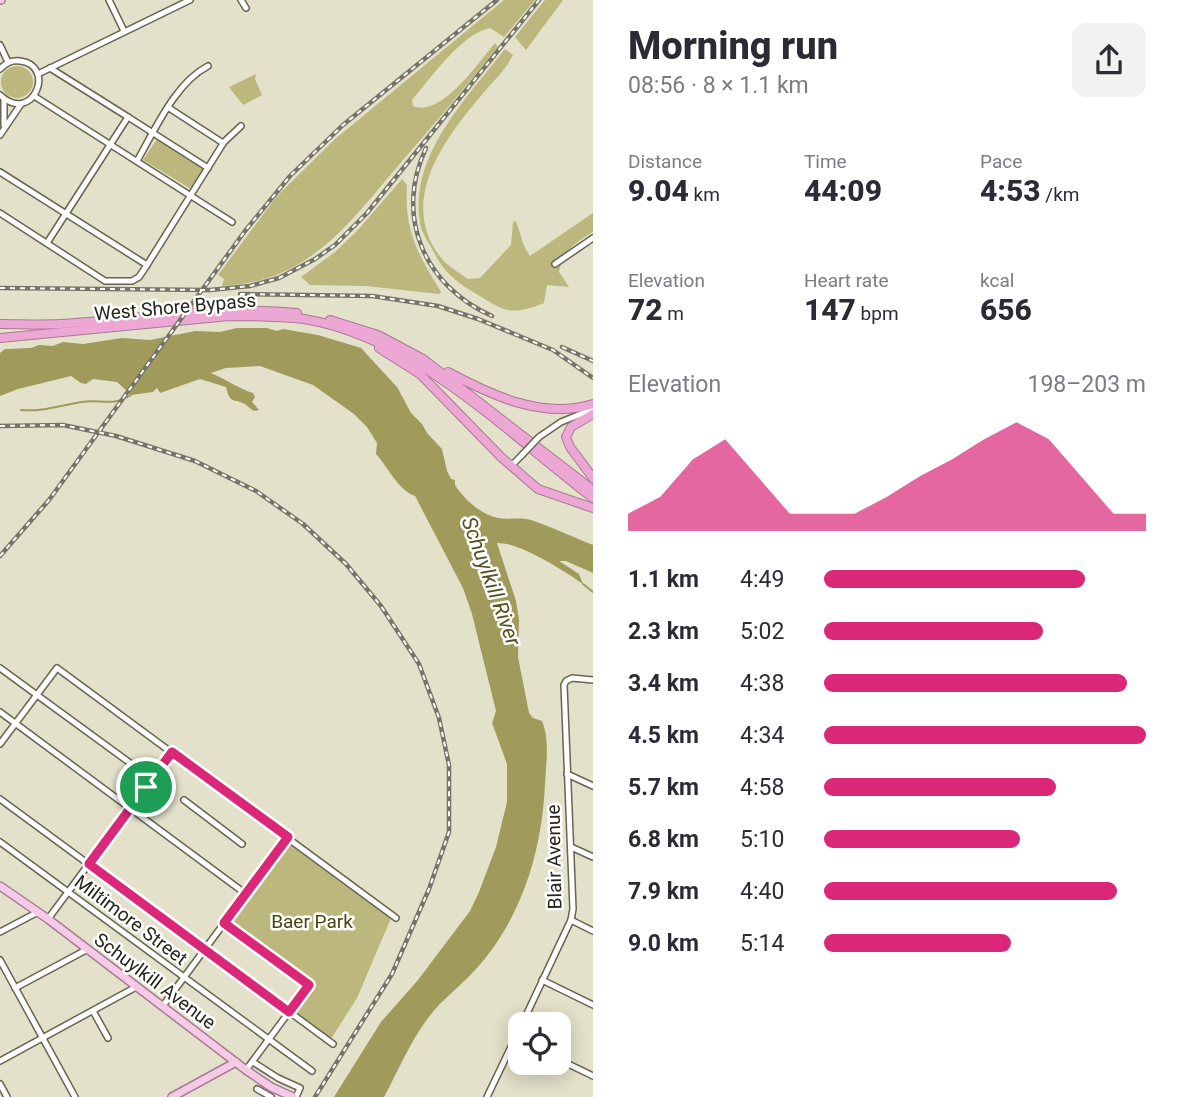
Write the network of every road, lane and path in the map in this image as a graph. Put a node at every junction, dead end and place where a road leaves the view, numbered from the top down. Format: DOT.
graph roads {
  1 [pos="109,0"];
  2 [pos="190,0"];
  3 [pos="241,0"];
  4 [pos="246,8"];
  5 [pos="124,31"];
  6 [pos="0,46"];
  7 [pos="8,62"];
  8 [pos="208,66"];
  9 [pos="50,68"];
  10 [pos="0,69"];
  11 [pos="38,74"];
  12 [pos="1,96"];
  13 [pos="34,96"];
  14 [pos="21,104"];
  15 [pos="169,108"];
  16 [pos="128,117"];
  17 [pos="241,126"];
  18 [pos="1,133"];
  19 [pos="154,133"];
  20 [pos="223,143"];
  21 [pos="110,144"];
  22 [pos="136,161"];
  23 [pos="208,168"];
  24 [pos="0,173"];
  25 [pos="191,196"];
  26 [pos="0,213"];
  27 [pos="65,214"];
  28 [pos="232,222"];
  29 [pos="593,238"];
  30 [pos="47,243"];
  31 [pos="555,264"];
  32 [pos="147,265"];
  33 [pos="305,320"];
  34 [pos="0,324"];
  35 [pos="378,335"];
  36 [pos="0,338"];
  37 [pos="593,409"];
  38 [pos="512,465"];
  39 [pos="593,478"];
  40 [pos="593,490"];
  41 [pos="593,498"];
  42 [pos="593,508"];
  43 [pos="0,668"];
  44 [pos="593,680"];
  45 [pos="37,695"];
  46 [pos="0,712"];
  47 [pos="16,723"];
  48 [pos="0,744"];
  49 [pos="172,752"];
  50 [pos="567,774"];
  51 [pos="152,779"];
  52 [pos="593,786"];
  53 [pos="0,799"];
  54 [pos="184,800"];
  55 [pos="131,808"];
  56 [pos="288,837"];
  57 [pos="0,842"];
  58 [pos="242,844"];
  59 [pos="571,847"];
  60 [pos="593,857"];
  61 [pos="89,864"];
  62 [pos="0,886"];
  63 [pos="68,892"];
  64 [pos="246,894"];
  65 [pos="37,912"];
  66 [pos="396,918"];
  67 [pos="48,919"];
  68 [pos="571,920"];
  69 [pos="224,923"];
  70 [pos="593,931"];
  71 [pos="0,932"];
  72 [pos="86,950"];
  73 [pos="204,950"];
  74 [pos="0,960"];
  75 [pos="183,978"];
  76 [pos="542,981"];
  77 [pos="136,987"];
  78 [pos="15,988"];
  79 [pos="593,1005"];
  80 [pos="162,1007"];
  81 [pos="93,1011"];
  82 [pos="289,1012"];
  83 [pos="528,1012"];
  84 [pos="43,1038"];
  85 [pos="108,1038"];
  86 [pos="269,1040"];
  87 [pos="333,1044"];
  88 [pos="508,1057"];
  89 [pos="0,1061"];
  90 [pos="236,1062"];
  91 [pos="571,1065"];
  92 [pos="250,1066"];
  93 [pos="312,1071"];
  94 [pos="593,1076"];
  95 [pos="0,1084"];
  96 [pos="257,1089"];
  97 [pos="7,1097"];
  98 [pos="75,1097"];
  99 [pos="172,1097"];
  100 [pos="271,1097"];
  101 [pos="293,1097"];
  102 [pos="487,1097"];
  1 -- 5 [label="street"];
  2 -- 5 [label="street"];
  3 -- 4 [label="street"];
  5 -- 9 [label="street"];
  6 -- 7 [label="street"];
  7 -- 10 [label="street"];
  7 -- 11 [label="street"];
  8 -- 15 [label="street"];
  9 -- 11 [label="street"];
  9 -- 16 [label="street"];
  11 -- 13 [label="street"];
  12 -- 14 [label="street"];
  12 -- 18 [label="street"];
  13 -- 14 [label="street"];
  13 -- 21 [label="street"];
  14 -- 18 [label="street"];
  15 -- 19 [label="street"];
  15 -- 20 [label="street"];
  16 -- 19 [label="street"];
  16 -- 21 [label="street"];
  17 -- 20 [label="street"];
  19 -- 22 [label="street"];
  19 -- 23 [label="street"];
  20 -- 23 [label="street"];
  21 -- 22 [label="street"];
  21 -- 27 [label="street"];
  22 -- 25 [label="street"];
  23 -- 25 [label="street"];
  24 -- 27 [label="street"];
  25 -- 28 [label="street"];
  25 -- 32 [label="street"];
  26 -- 30 [label="street"];
  27 -- 30 [label="street"];
  27 -- 32 [label="street"];
  29 -- 31 [label="street"];
  30 -- 32 [label="street"];
  33 -- 36 [label="highway, West Shore Bypass"];
  33 -- 38 [label="highway"];
  33 -- 41 [label="highway, West Shore Bypass"];
  34 -- 35 [label="highway, West Shore Bypass"];
  35 -- 37 [label="highway"];
  35 -- 40 [label="highway, West Shore Bypass"];
  37 -- 38 [label="street, bridge"];
  37 -- 39 [label="highway"];
  38 -- 42 [label="highway"];
  43 -- 45 [label="street"];
  44 -- 50 [label="street, Blair Avenue"];
  45 -- 47 [label="street"];
  45 -- 49 [label="street"];
  45 -- 51 [label="street"];
  46 -- 47 [label="street"];
  47 -- 48 [label="street"];
  47 -- 55 [label="street"];
  49 -- 51 [label="street"];
  49 -- 56 [label="street"];
  50 -- 52 [label="street"];
  50 -- 59 [label="street, Blair Avenue"];
  51 -- 55 [label="street"];
  53 -- 61 [label="street"];
  54 -- 58 [label="street"];
  55 -- 61 [label="street"];
  55 -- 64 [label="street"];
  56 -- 64 [label="street"];
  56 -- 66 [label="street"];
  57 -- 63 [label="street, Miltimore Street"];
  59 -- 60 [label="street"];
  59 -- 68 [label="street, Blair Avenue"];
  61 -- 63 [label="street"];
  61 -- 73 [label="street"];
  62 -- 65 [label="main road, Schuylkill Avenue"];
  63 -- 67 [label="street"];
  63 -- 75 [label="street, Miltimore Street"];
  64 -- 69 [label="street"];
  65 -- 67 [label="main road, Schuylkill Avenue"];
  65 -- 71 [label="street"];
  67 -- 72 [label="main road, Schuylkill Avenue"];
  68 -- 70 [label="street"];
  68 -- 76 [label="street, Blair Avenue"];
  69 -- 73 [label="street"];
  69 -- 82 [label="street"];
  72 -- 77 [label="main road, Schuylkill Avenue"];
  72 -- 78 [label="street"];
  73 -- 75 [label="street"];
  73 -- 82 [label="street"];
  74 -- 78 [label="street"];
  75 -- 80 [label="street"];
  75 -- 86 [label="street, Miltimore Street"];
  76 -- 79 [label="street"];
  76 -- 83 [label="street, Blair Avenue"];
  77 -- 80 [label="main road, Schuylkill Avenue"];
  77 -- 81 [label="street"];
  78 -- 84 [label="street"];
  80 -- 90 [label="main road, Schuylkill Avenue"];
  81 -- 84 [label="street"];
  81 -- 85 [label="street"];
  82 -- 86 [label="street"];
  82 -- 87 [label="street"];
  84 -- 89 [label="street"];
  84 -- 98 [label="street"];
  86 -- 92 [label="street"];
  86 -- 93 [label="street, Miltimore Street"];
  88 -- 102 [label="street, Blair Avenue"];
  90 -- 92 [label="main road, Schuylkill Avenue"];
  90 -- 99 [label="main road"];
  91 -- 94 [label="street"];
  92 -- 101 [label="main road, Schuylkill Avenue"];
  92 -- 101 [label="street, Schuylkill Avenue"];
  95 -- 97 [label="street"];
  96 -- 100 [label="street"];
}
